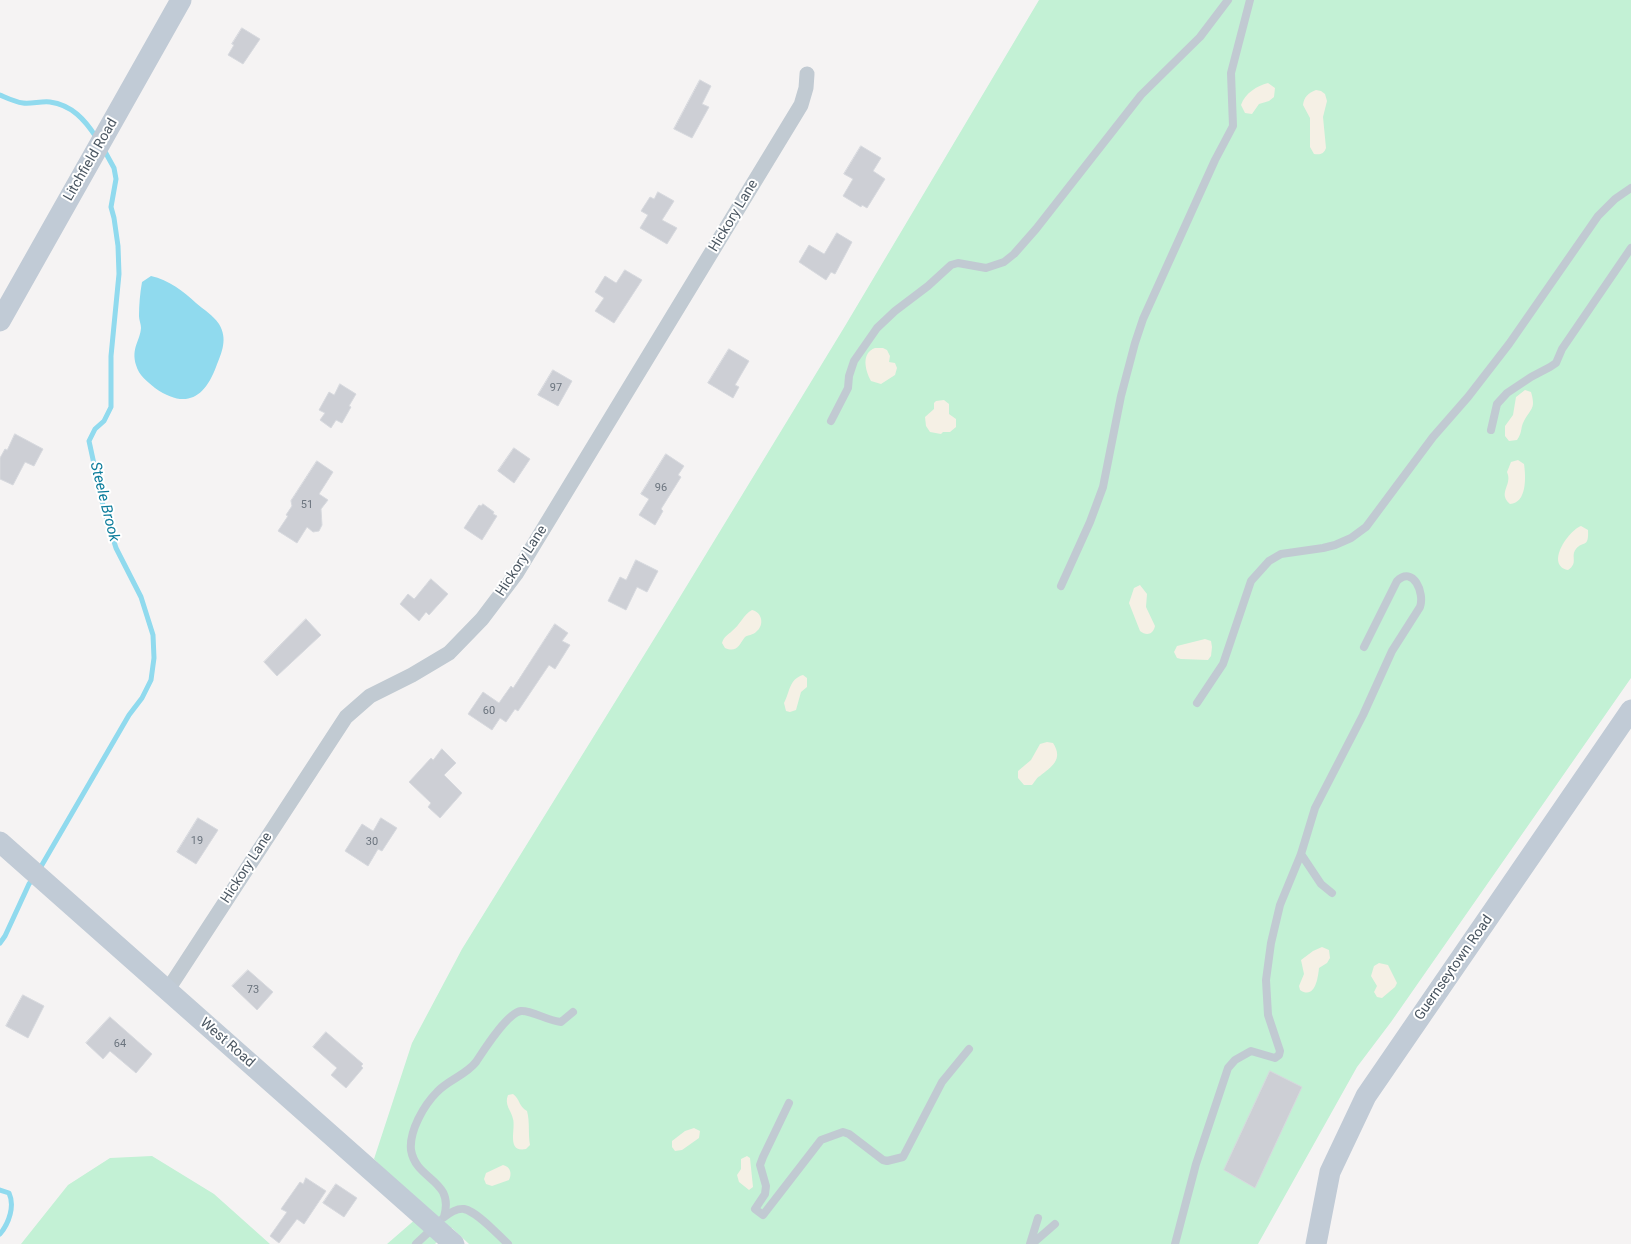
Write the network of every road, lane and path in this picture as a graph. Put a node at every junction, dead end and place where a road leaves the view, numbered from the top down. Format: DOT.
graph roads {
  1 [pos="181,0"];
  2 [pos="1228,0"];
  3 [pos="1250,0"];
  4 [pos="807,74"];
  5 [pos="1631,188"];
  6 [pos="1631,248"];
  7 [pos="0,321"];
  8 [pos="831,421"];
  9 [pos="1490,430"];
  10 [pos="1061,586"];
  11 [pos="1364,647"];
  12 [pos="1197,703"];
  13 [pos="1631,710"];
  14 [pos="0,842"];
  15 [pos="1301,854"];
  16 [pos="1332,893"];
  17 [pos="167,991"];
  18 [pos="572,1012"];
  19 [pos="969,1049"];
  20 [pos="789,1103"];
  21 [pos="1038,1218"];
  22 [pos="439,1222"];
  23 [pos="1055,1224"];
  24 [pos="416,1244"];
  25 [pos="454,1244"];
  26 [pos="508,1244"];
  27 [pos="1031,1244"];
  28 [pos="1175,1244"];
  29 [pos="1316,1244"];
  1 -- 7 [label="street, Litchfield Road"];
  2 -- 8 [label="lane"];
  3 -- 10 [label="lane"];
  4 -- 17 [label="street, Hickory Lane"];
  5 -- 12 [label="lane"];
  6 -- 9 [label="lane"];
  11 -- 15 [label="lane"];
  13 -- 29 [label="street, Guernseytown Road"];
  14 -- 17 [label="street, West Road"];
  15 -- 16 [label="lane"];
  15 -- 28 [label="lane"];
  17 -- 22 [label="street, West Road"];
  18 -- 22 [label="lane"];
  19 -- 20 [label="lane"];
  21 -- 27 [label="lane"];
  22 -- 24 [label="lane"];
  22 -- 25 [label="street, West Road"];
  22 -- 26 [label="lane"];
  23 -- 27 [label="lane"];
}
